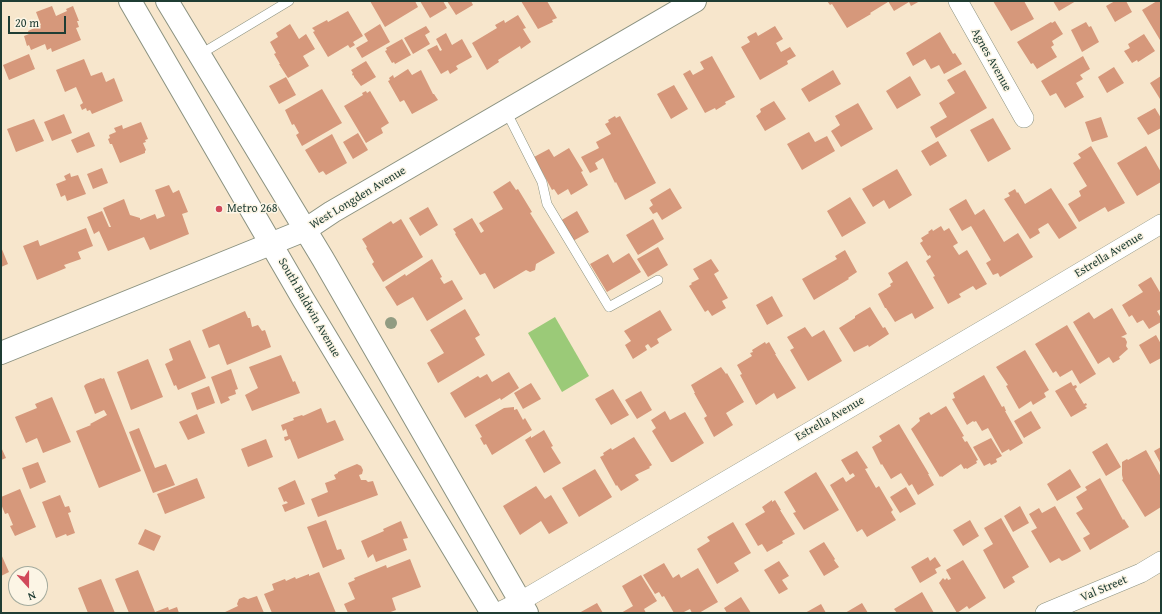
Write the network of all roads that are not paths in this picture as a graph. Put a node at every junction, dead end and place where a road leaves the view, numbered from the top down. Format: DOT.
graph roads {
  1 [pos="130,1"];
  2 [pos="167,1"];
  3 [pos="289,1"];
  4 [pos="695,1"];
  5 [pos="958,1"];
  6 [pos="200,55"];
  7 [pos="506,111"];
  8 [pos="1024,118"];
  9 [pos="1161,224"];
  10 [pos="305,230"];
  11 [pos="272,243"];
  12 [pos="658,280"];
  13 [pos="1,353"];
  14 [pos="1161,561"];
  15 [pos="524,607"];
  16 [pos="492,613"];
  17 [pos="497,613"];
  18 [pos="1045,613"];
  1 -- 11 [label="main road, South Baldwin Avenue"];
  2 -- 6 [label="main road"];
  3 -- 6 [label="lane"];
  4 -- 7 [label="main road, West Longden Avenue"];
  5 -- 8 [label="street, Agnes Avenue"];
  6 -- 10 [label="main road"];
  7 -- 10 [label="main road, West Longden Avenue"];
  7 -- 12 [label="lane"];
  9 -- 15 [label="street, Estrella Avenue"];
  10 -- 11 [label="main road, West Longden Avenue"];
  10 -- 15 [label="main road"];
  11 -- 13 [label="main road, West Longden Avenue"];
  11 -- 16 [label="main road, South Baldwin Avenue"];
  14 -- 18 [label="street, Val Street"];
  15 -- 17 [label="street, Estrella Avenue"];
}
